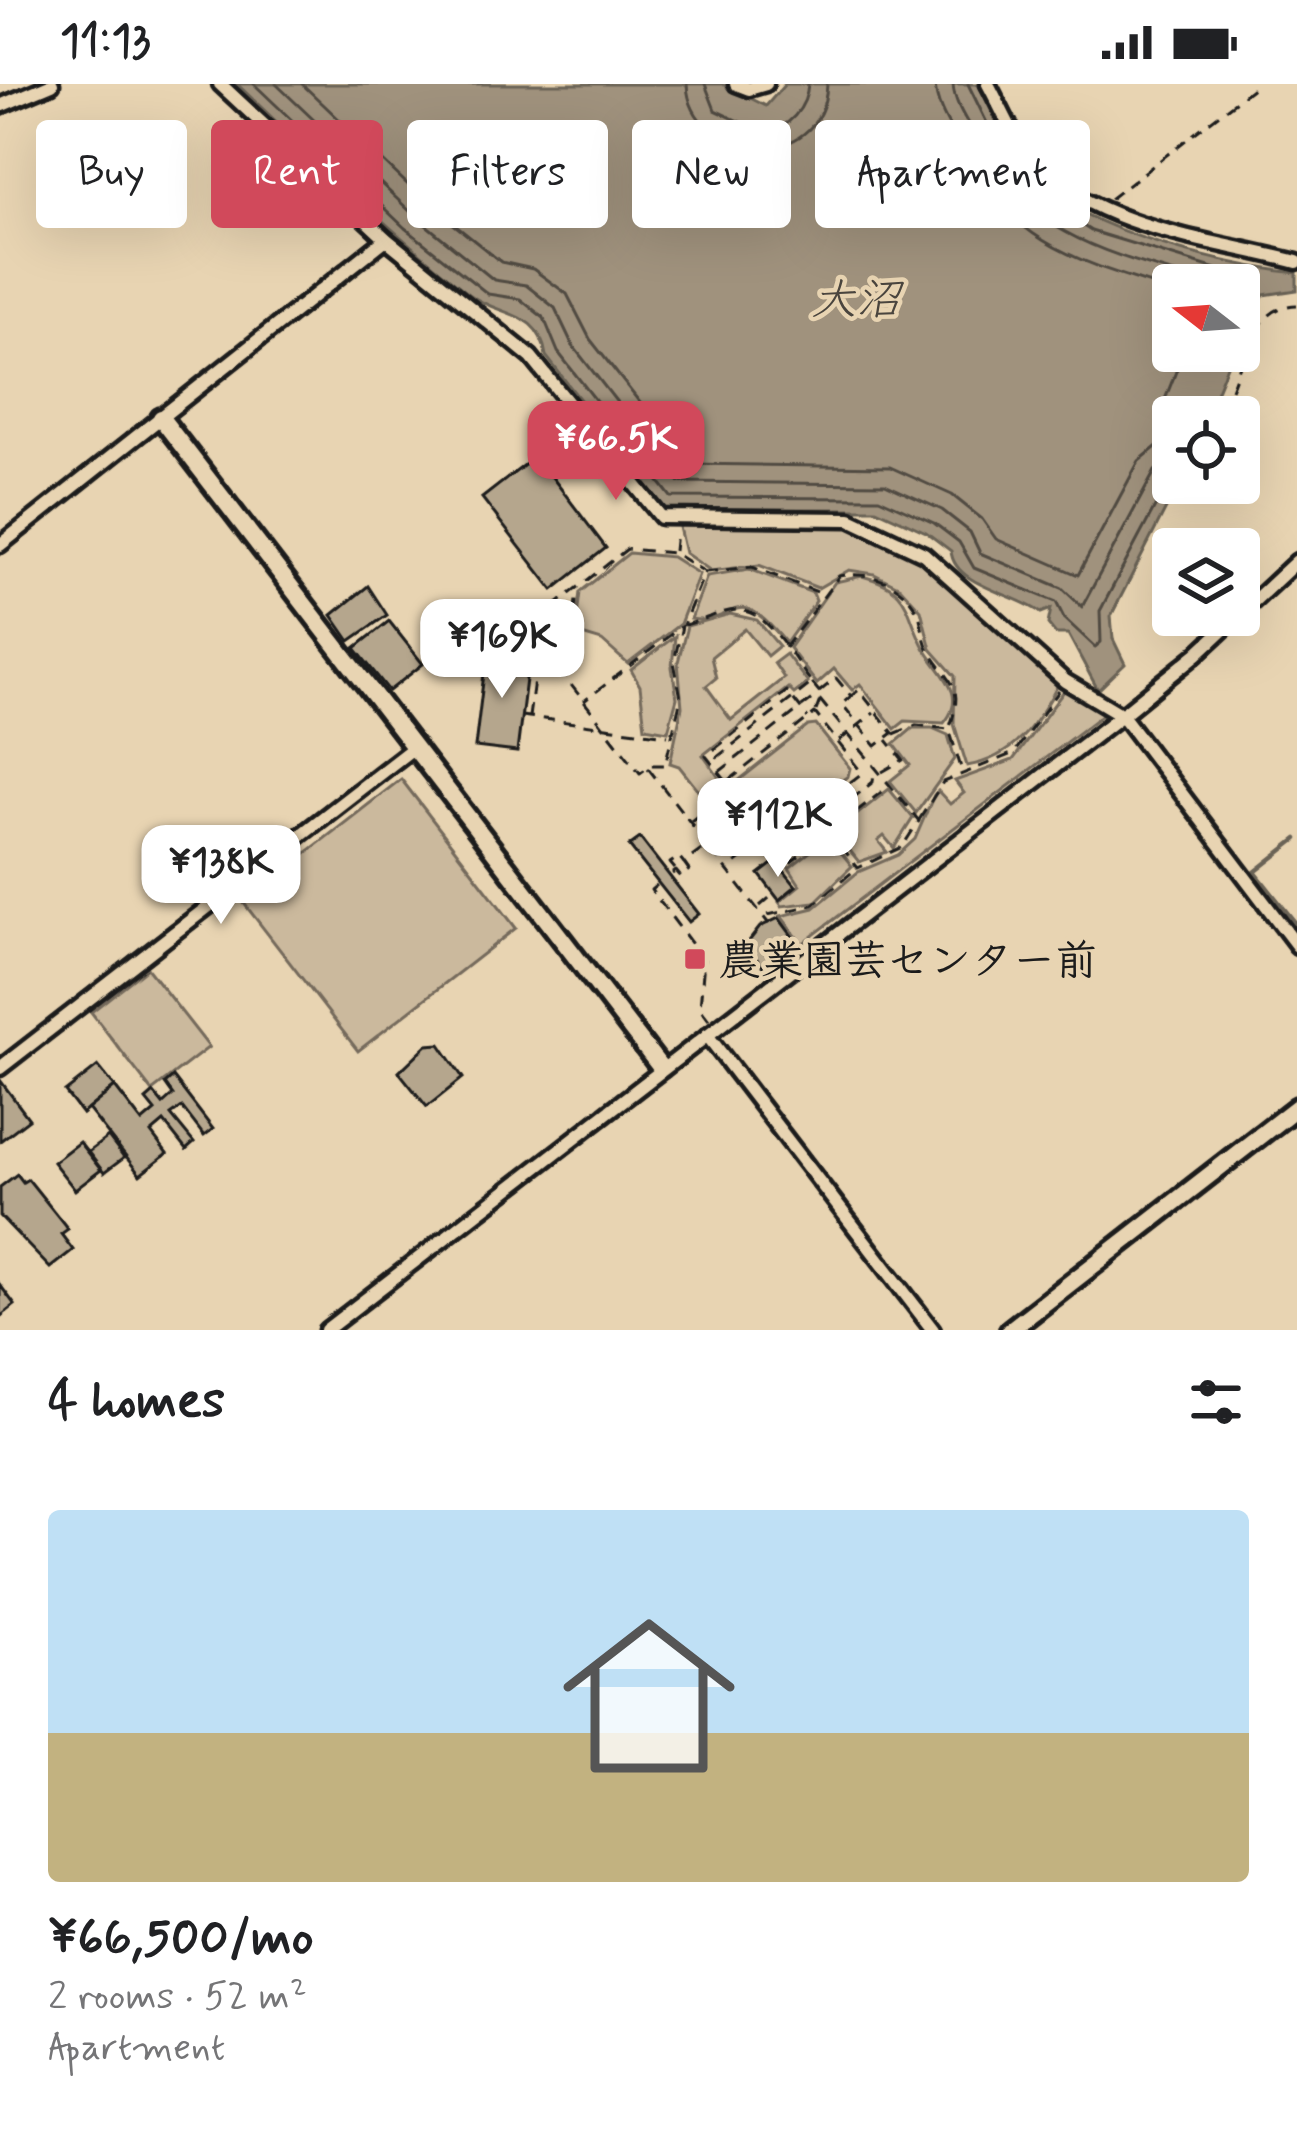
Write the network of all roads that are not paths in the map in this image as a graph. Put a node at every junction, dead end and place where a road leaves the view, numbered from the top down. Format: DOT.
graph roads {
  1 [pos="52,84"];
  2 [pos="220,84"];
  3 [pos="736,84"];
  4 [pos="766,84"];
  5 [pos="988,84"];
  6 [pos="0,106"];
  7 [pos="386,239"];
  8 [pos="1297,262"];
  9 [pos="161,418"];
  10 [pos="2,539"];
  11 [pos="1297,561"];
  12 [pos="1122,715"];
  13 [pos="413,748"];
  14 [pos="1297,946"];
  15 [pos="711,1032"];
  16 [pos="0,1068"];
  17 [pos="661,1068"];
  18 [pos="1297,1107"];
  19 [pos="326,1330"];
  20 [pos="933,1330"];
  21 [pos="1010,1330"];
  1 -- 6 [label="street"];
  2 -- 7 [label="street"];
  3 -- 4 [label="street"];
  5 -- 8 [label="street"];
  7 -- 9 [label="street"];
  7 -- 12 [label="street"];
  9 -- 10 [label="street"];
  9 -- 13 [label="street"];
  11 -- 12 [label="street"];
  12 -- 14 [label="street"];
  12 -- 15 [label="street"];
  13 -- 16 [label="street"];
  13 -- 17 [label="street"];
  15 -- 17 [label="street"];
  15 -- 20 [label="street"];
  17 -- 19 [label="street"];
  18 -- 21 [label="street"];
}
